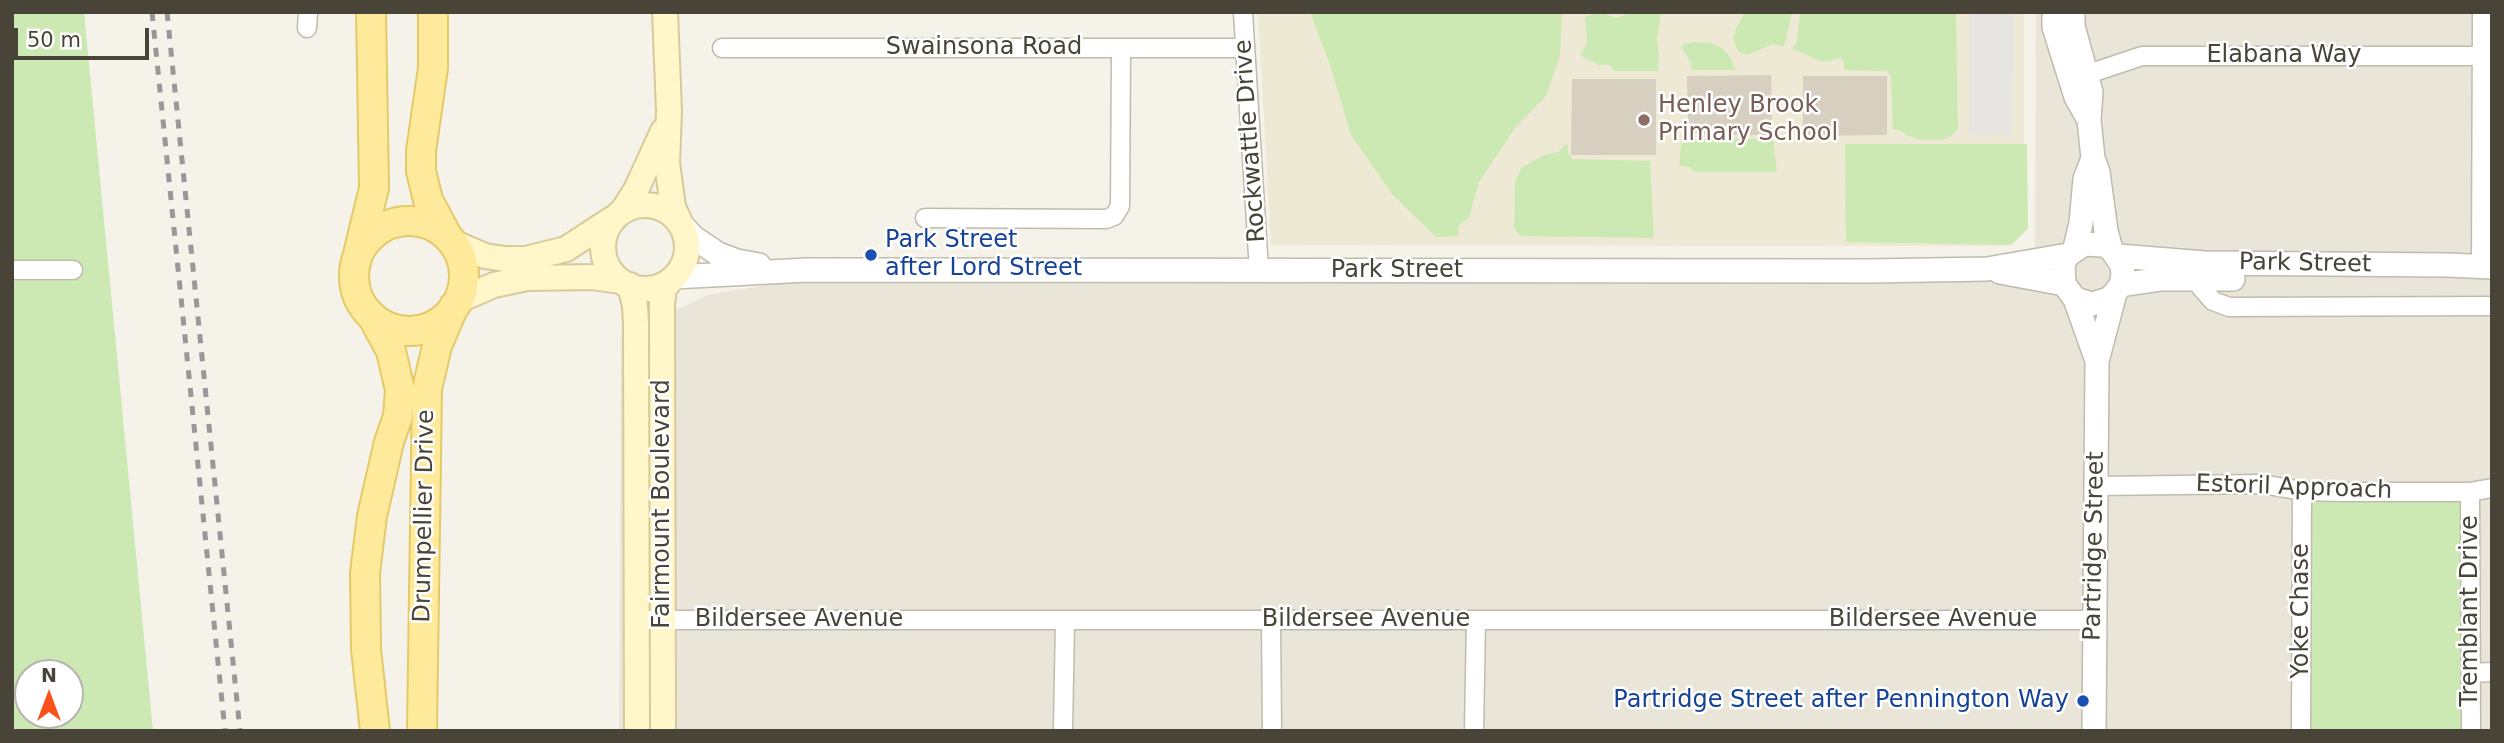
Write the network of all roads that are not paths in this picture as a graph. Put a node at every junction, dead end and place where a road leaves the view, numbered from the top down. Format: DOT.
graph roads {
  1 [pos="371,12"];
  2 [pos="433,12"];
  3 [pos="664,12"];
  4 [pos="1243,12"];
  5 [pos="2054,12"];
  6 [pos="2073,12"];
  7 [pos="2482,12"];
  8 [pos="722,48"];
  9 [pos="1121,48"];
  10 [pos="1245,48"];
  11 [pos="2482,56"];
  12 [pos="2088,74"];
  13 [pos="669,111"];
  14 [pos="2090,120"];
  15 [pos="2093,158"];
  16 [pos="618,215"];
  17 [pos="925,218"];
  18 [pos="680,222"];
  19 [pos="450,240"];
  20 [pos="2071,252"];
  21 [pos="2115,253"];
  22 [pos="356,260"];
  23 [pos="1987,269"];
  24 [pos="73,270"];
  25 [pos="807,270"];
  26 [pos="12,271"];
  27 [pos="1259,271"];
  28 [pos="2488,271"];
  29 [pos="2193,278"];
  30 [pos="673,279"];
  31 [pos="625,283"];
  32 [pos="2118,289"];
  33 [pos="2070,291"];
  34 [pos="456,303"];
  35 [pos="2492,306"];
  36 [pos="372,316"];
  37 [pos="2097,361"];
  38 [pos="2096,486"];
  39 [pos="2492,488"];
  40 [pos="2302,491"];
  41 [pos="2470,492"];
  42 [pos="637,620"];
  43 [pos="663,620"];
  44 [pos="1065,620"];
  45 [pos="1271,620"];
  46 [pos="1476,620"];
  47 [pos="2095,620"];
  48 [pos="2492,672"];
  49 [pos="2472,673"];
  50 [pos="375,731"];
  51 [pos="422,731"];
  52 [pos="637,731"];
  53 [pos="663,731"];
  54 [pos="1063,731"];
  55 [pos="1272,731"];
  56 [pos="1474,731"];
  57 [pos="2094,731"];
  58 [pos="2301,731"];
  59 [pos="2471,731"];
  1 -- 22 [label="main road"];
  2 -- 19 [label="main road"];
  3 -- 13 [label="main road"];
  4 -- 10 [label="street, Rockwattle Drive"];
  5 -- 14 [label="street"];
  6 -- 12 [label="street"];
  7 -- 11 [label="street"];
  8 -- 9 [label="street, Swainsona Road"];
  9 -- 10 [label="street, Swainsona Road"];
  9 -- 17 [label="street"];
  10 -- 27 [label="street, Rockwattle Drive"];
  11 -- 12 [label="street, Elabana Way"];
  11 -- 28 [label="street"];
  12 -- 14 [label="street"];
  13 -- 16 [label="main road"];
  13 -- 18 [label="main road"];
  14 -- 15 [label="street"];
  15 -- 20 [label="street"];
  15 -- 21 [label="street"];
  16 -- 18 [label="main road"];
  16 -- 19 [label="main road"];
  16 -- 31 [label="main road"];
  18 -- 25 [label="street, Park Street"];
  18 -- 30 [label="main road"];
  19 -- 22 [label="main road"];
  19 -- 34 [label="main road"];
  20 -- 21 [label="street"];
  20 -- 23 [label="street, Park Street"];
  20 -- 33 [label="street"];
  21 -- 28 [label="street, Park Street"];
  21 -- 32 [label="street"];
  22 -- 36 [label="main road"];
  23 -- 27 [label="street, Park Street"];
  23 -- 33 [label="street, Park Street"];
  24 -- 26 [label="street"];
  25 -- 27 [label="street, Park Street"];
  25 -- 30 [label="street, Park Street"];
  28 -- 29 [label="street, Park Street"];
  29 -- 32 [label="street, Park Street"];
  29 -- 35 [label="street, Park Street"];
  30 -- 31 [label="main road"];
  30 -- 43 [label="main road, Fairmount Boulevard"];
  31 -- 34 [label="main road"];
  31 -- 42 [label="main road, Fairmount Boulevard"];
  32 -- 33 [label="street"];
  32 -- 37 [label="street, Partridge Street"];
  33 -- 37 [label="street, Partridge Street"];
  34 -- 36 [label="main road"];
  34 -- 51 [label="main road, Drumpellier Drive"];
  36 -- 50 [label="main road, Drumpellier Drive"];
  37 -- 38 [label="street, Partridge Street"];
  38 -- 40 [label="street, Estoril Approach"];
  38 -- 47 [label="street, Partridge Street"];
  39 -- 41 [label="street, Estoril Approach"];
  40 -- 41 [label="street, Estoril Approach"];
  40 -- 58 [label="street, Yoke Chase"];
  41 -- 49 [label="street, Tremblant Drive"];
  42 -- 43 [label="street, Bildersee Avenue"];
  42 -- 52 [label="main road, Fairmount Boulevard"];
  43 -- 44 [label="street, Bildersee Avenue"];
  43 -- 53 [label="main road, Fairmount Boulevard"];
  44 -- 45 [label="street, Bildersee Avenue"];
  44 -- 54 [label="street"];
  45 -- 46 [label="street, Bildersee Avenue"];
  45 -- 55 [label="street"];
  46 -- 47 [label="street, Bildersee Avenue"];
  46 -- 56 [label="street"];
  47 -- 57 [label="street, Partridge Street"];
  48 -- 49 [label="street"];
  49 -- 59 [label="street, Tremblant Drive"];
}
